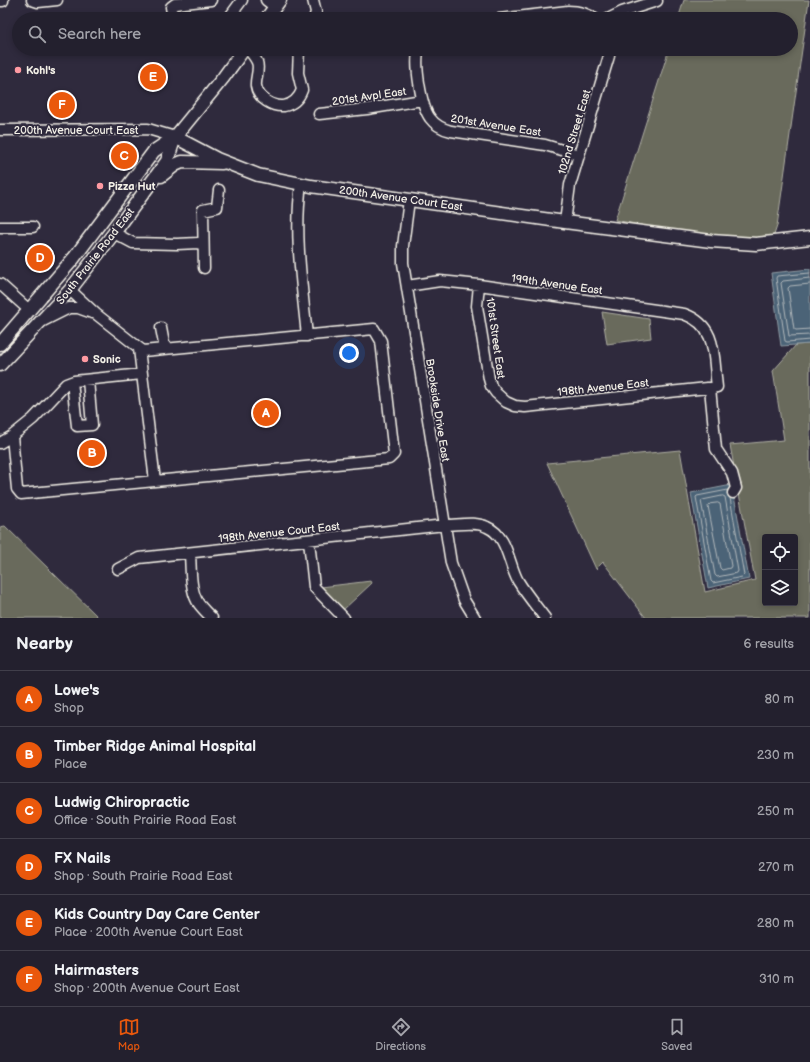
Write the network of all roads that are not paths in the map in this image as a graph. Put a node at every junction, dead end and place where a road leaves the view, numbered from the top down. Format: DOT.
graph roads {
  1 [pos="3,0"];
  2 [pos="32,0"];
  3 [pos="57,0"];
  4 [pos="211,0"];
  5 [pos="242,0"];
  6 [pos="313,0"];
  7 [pos="0,1"];
  8 [pos="657,1"];
  9 [pos="274,2"];
  10 [pos="172,12"];
  11 [pos="233,12"];
  12 [pos="269,12"];
  13 [pos="316,12"];
  14 [pos="559,12"];
  15 [pos="580,12"];
  16 [pos="622,12"];
  17 [pos="239,56"];
  18 [pos="253,56"];
  19 [pos="299,56"];
  20 [pos="418,56"];
  21 [pos="609,56"];
  22 [pos="422,100"];
  23 [pos="319,114"];
  24 [pos="0,130"];
  25 [pos="175,137"];
  26 [pos="579,155"];
  27 [pos="230,164"];
  28 [pos="151,182"];
  29 [pos="301,184"];
  30 [pos="219,190"];
  31 [pos="409,200"];
  32 [pos="565,222"];
  33 [pos="0,227"];
  34 [pos="33,227"];
  35 [pos="114,233"];
  36 [pos="810,238"];
  37 [pos="203,245"];
  38 [pos="204,268"];
  39 [pos="0,284"];
  40 [pos="479,285"];
  41 [pos="407,286"];
  42 [pos="70,290"];
  43 [pos="29,310"];
  44 [pos="96,314"];
  45 [pos="40,322"];
  46 [pos="161,328"];
  47 [pos="307,336"];
  48 [pos="0,344"];
  49 [pos="139,349"];
  50 [pos="165,349"];
  51 [pos="0,365"];
  52 [pos="142,374"];
  53 [pos="88,380"];
  54 [pos="72,382"];
  55 [pos="713,387"];
  56 [pos="496,393"];
  57 [pos="12,436"];
  58 [pos="0,444"];
  59 [pos="154,481"];
  60 [pos="733,493"];
  61 [pos="445,525"];
  62 [pos="309,541"];
  63 [pos="190,553"];
  64 [pos="118,569"];
  65 [pos="212,618"];
  66 [pos="344,618"];
  67 [pos="475,618"];
  68 [pos="545,618"];
  1 -- 7 [label="street"];
  2 -- 3 [label="street"];
  4 -- 10 [label="street"];
  5 -- 11 [label="street"];
  6 -- 13 [label="street"];
  8 -- 16 [label="street"];
  9 -- 12 [label="main road"];
  14 -- 15 [label="street"];
  17 -- 25 [label="main road, South Prairie Road East"];
  18 -- 19 [label="street"];
  20 -- 22 [label="street"];
  21 -- 26 [label="street, 102nd Street East"];
  22 -- 23 [label="street, 201st Avpl East"];
  22 -- 26 [label="street, 201st Avenue East"];
  24 -- 25 [label="street, 200th Avenue Court East"];
  25 -- 27 [label="main road, 200th Avenue Court East"];
  25 -- 28 [label="main road, South Prairie Road East"];
  25 -- 43 [label="main road, South Prairie Road East"];
  26 -- 32 [label="street, 102nd Street East"];
  27 -- 28 [label="main road"];
  27 -- 29 [label="main road, 200th Avenue Court East"];
  28 -- 35 [label="main road, South Prairie Road East"];
  29 -- 31 [label="main road, 200th Avenue Court East"];
  29 -- 47 [label="street"];
  30 -- 37 [label="street"];
  31 -- 32 [label="main road, 200th Avenue Court East"];
  31 -- 41 [label="street, Brookside Drive East"];
  32 -- 36 [label="main road, 200th Avenue Court East"];
  33 -- 34 [label="street"];
  35 -- 37 [label="street"];
  35 -- 42 [label="main road, South Prairie Road East"];
  37 -- 38 [label="street"];
  39 -- 43 [label="street"];
  40 -- 41 [label="street, 199th Avenue East"];
  40 -- 55 [label="street, 199th Avenue East"];
  40 -- 56 [label="street, 101st Street East"];
  41 -- 61 [label="street, Brookside Drive East"];
  42 -- 44 [label="street"];
  42 -- 45 [label="main road, South Prairie Road East"];
  43 -- 48 [label="main road, South Prairie Road East"];
  44 -- 45 [label="street"];
  44 -- 49 [label="street"];
  45 -- 51 [label="main road, South Prairie Road East"];
  46 -- 50 [label="street"];
  47 -- 50 [label="street"];
  47 -- 59 [label="street"];
  49 -- 50 [label="street"];
  49 -- 52 [label="street"];
  52 -- 53 [label="street"];
  52 -- 59 [label="street"];
  53 -- 54 [label="street"];
  53 -- 54 [label="street"];
  54 -- 57 [label="street"];
  55 -- 56 [label="street, 198th Avenue East"];
  55 -- 60 [label="street"];
  57 -- 58 [label="street"];
  57 -- 59 [label="street"];
  61 -- 62 [label="street, 198th Avenue Court East"];
  61 -- 67 [label="street, Brookside Drive East"];
  61 -- 68 [label="street, 198th Avenue Court East"];
  62 -- 63 [label="street, 198th Avenue Court East"];
  62 -- 66 [label="street"];
  63 -- 64 [label="street, 198th Avenue Court East"];
  63 -- 65 [label="street"];
}
